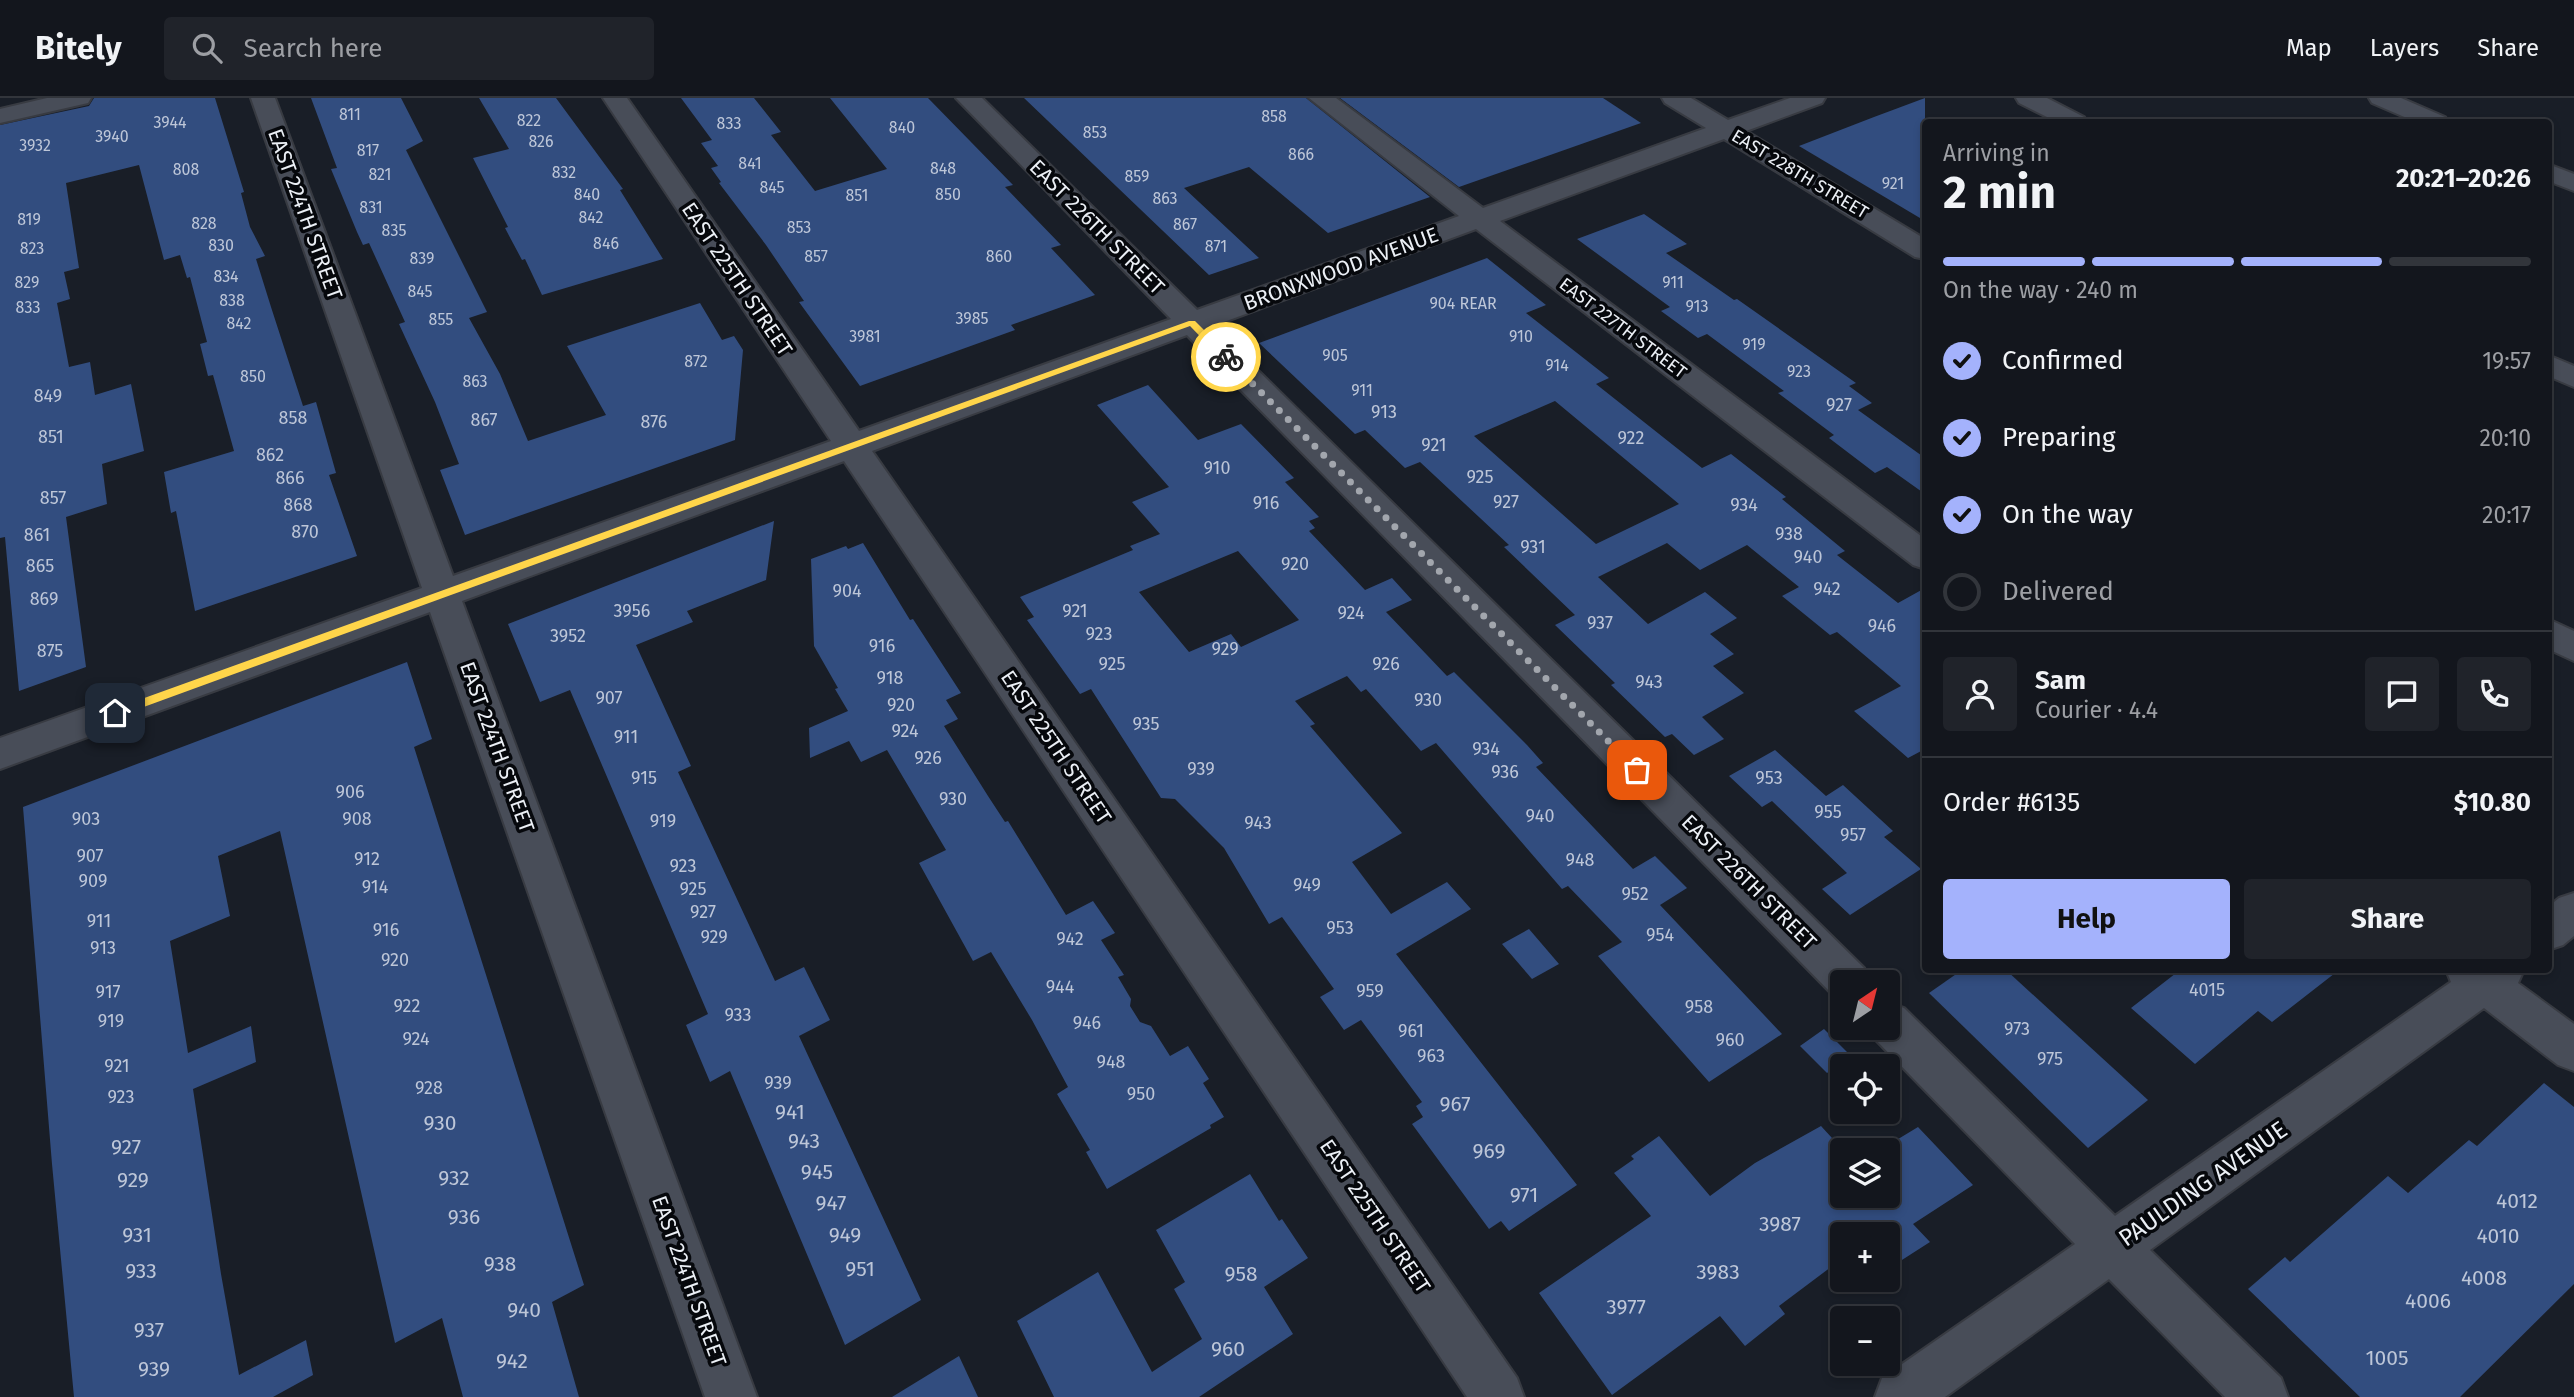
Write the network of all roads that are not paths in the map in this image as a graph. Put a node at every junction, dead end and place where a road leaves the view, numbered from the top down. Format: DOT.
graph roads {
  1 [pos="79,98"];
  2 [pos="263,98"];
  3 [pos="615,98"];
  4 [pos="968,98"];
  5 [pos="1321,98"];
  6 [pos="1674,98"];
  7 [pos="1813,98"];
  8 [pos="2028,98"];
  9 [pos="2381,98"];
  10 [pos="0,117"];
  11 [pos="2069,119"];
  12 [pos="2429,119"];
  13 [pos="1726,130"];
  14 [pos="2552,174"];
  15 [pos="2574,183"];
  16 [pos="1480,219"];
  17 [pos="1922,249"];
  18 [pos="1192,322"];
  19 [pos="2552,366"];
  20 [pos="2574,378"];
  21 [pos="851,446"];
  22 [pos="1922,555"];
  23 [pos="442,595"];
  24 [pos="2552,634"];
  25 [pos="2574,648"];
  26 [pos="0,754"];
  27 [pos="2574,911"];
  28 [pos="2552,929"];
  29 [pos="1837,970"];
  30 [pos="2485,974"];
  31 [pos="1900,1034"];
  32 [pos="2574,1050"];
  33 [pos="2113,1248"];
  34 [pos="731,1397"];
  35 [pos="1498,1397"];
  36 [pos="1901,1397"];
  37 [pos="2262,1397"];
  1 -- 10 [label="street"];
  2 -- 23 [label="street, EAST 224TH STREET"];
  3 -- 21 [label="street, EAST 225TH STREET"];
  4 -- 18 [label="street, EAST 226TH STREET"];
  5 -- 16 [label="street, EAST 227TH STREET"];
  6 -- 13 [label="street, EAST 228TH STREET"];
  7 -- 13 [label="street, BRONXWOOD AVENUE"];
  8 -- 11 [label="street"];
  9 -- 12 [label="street"];
  13 -- 16 [label="street, BRONXWOOD AVENUE"];
  13 -- 17 [label="street, EAST 228TH STREET"];
  14 -- 15 [label="street"];
  16 -- 18 [label="street, BRONXWOOD AVENUE"];
  16 -- 22 [label="street, EAST 227TH STREET"];
  18 -- 21 [label="street, BRONXWOOD AVENUE"];
  18 -- 29 [label="street, EAST 226TH STREET"];
  19 -- 20 [label="street"];
  21 -- 23 [label="street, BRONXWOOD AVENUE"];
  21 -- 35 [label="street, EAST 225TH STREET"];
  23 -- 26 [label="street, BRONXWOOD AVENUE"];
  23 -- 34 [label="street, EAST 224TH STREET"];
  24 -- 25 [label="street"];
  27 -- 28 [label="street"];
  30 -- 32 [label="street"];
  30 -- 33 [label="street, PAULDING AVENUE"];
  31 -- 33 [label="street"];
  33 -- 36 [label="street, PAULDING AVENUE"];
  33 -- 37 [label="street"];
}
